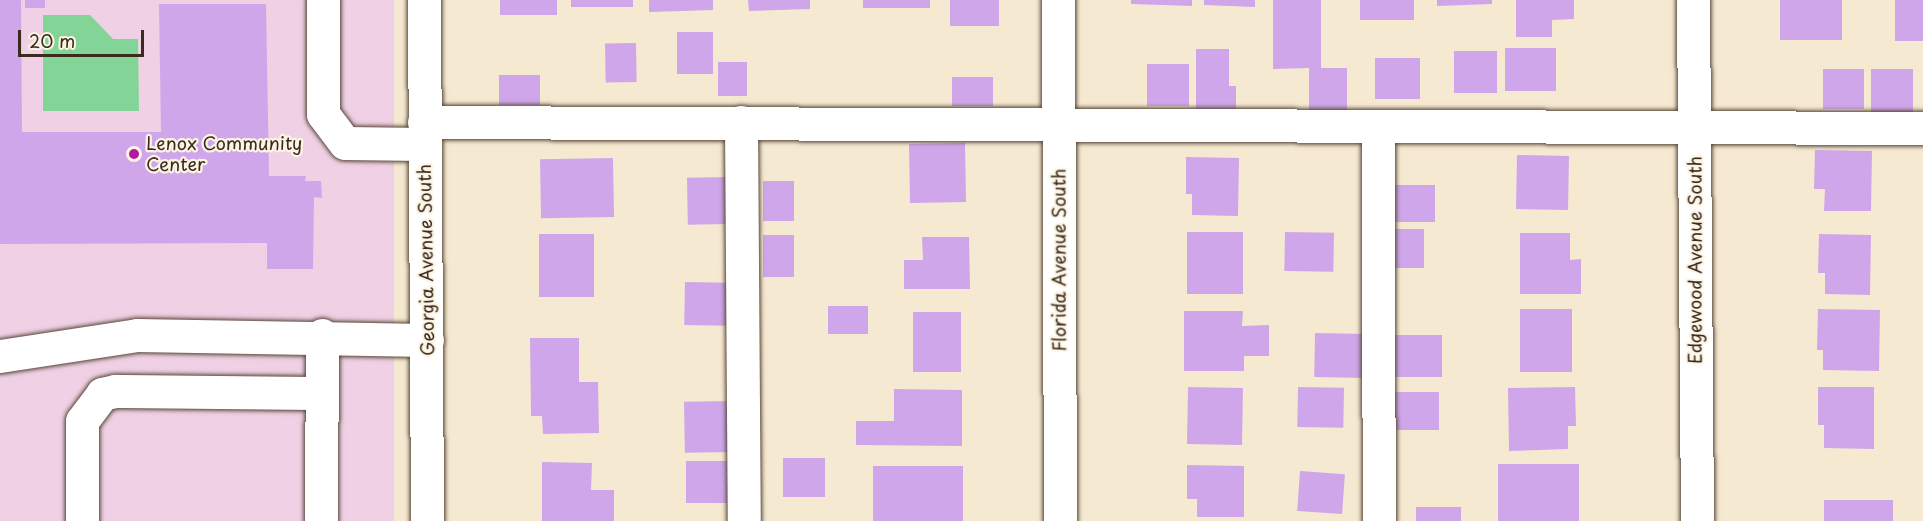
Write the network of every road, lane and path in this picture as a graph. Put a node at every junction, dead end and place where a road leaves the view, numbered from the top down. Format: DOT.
graph roads {
  1 [pos="323,0"];
  2 [pos="424,0"];
  3 [pos="1058,0"];
  4 [pos="1693,0"];
  5 [pos="741,122"];
  6 [pos="1058,124"];
  7 [pos="1378,128"];
  8 [pos="1694,128"];
  9 [pos="1923,128"];
  10 [pos="424,133"];
  11 [pos="322,335"];
  12 [pos="427,340"];
  13 [pos="0,356"];
  14 [pos="321,393"];
  15 [pos="82,521"];
  16 [pos="321,521"];
  17 [pos="427,521"];
  18 [pos="744,521"];
  19 [pos="1060,521"];
  20 [pos="1379,521"];
  21 [pos="1697,521"];
  1 -- 10 [label="street"];
  2 -- 10 [label="street, Georgia Avenue South"];
  3 -- 6 [label="street, Florida Avenue South"];
  4 -- 8 [label="street, Edgewood Avenue South"];
  5 -- 6 [label="street"];
  5 -- 10 [label="street"];
  5 -- 18 [label="street"];
  6 -- 7 [label="street"];
  6 -- 19 [label="street, Florida Avenue South"];
  7 -- 8 [label="street"];
  7 -- 20 [label="street"];
  8 -- 9 [label="street"];
  8 -- 21 [label="street, Edgewood Avenue South"];
  10 -- 12 [label="street, Georgia Avenue South"];
  11 -- 12 [label="street"];
  11 -- 13 [label="street"];
  11 -- 14 [label="street"];
  12 -- 17 [label="street, Georgia Avenue South"];
  14 -- 15 [label="street"];
  14 -- 16 [label="street"];
}
